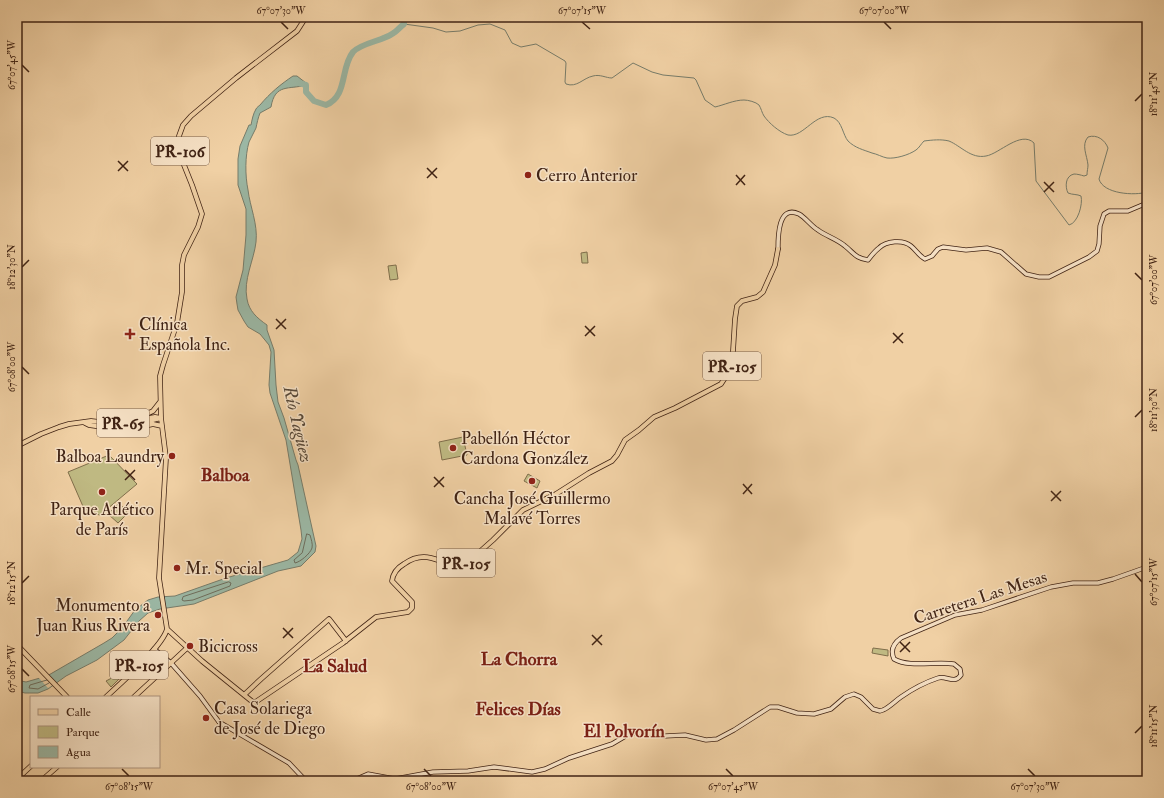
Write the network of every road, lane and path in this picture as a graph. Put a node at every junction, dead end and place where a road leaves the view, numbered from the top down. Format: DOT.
graph roads {
  1 [pos="306,17"];
  2 [pos="1147,203"];
  3 [pos="778,249"];
  4 [pos="161,402"];
  5 [pos="161,418"];
  6 [pos="129,422"];
  7 [pos="85,423"];
  8 [pos="162,426"];
  9 [pos="125,428"];
  10 [pos="17,446"];
  11 [pos="1147,567"];
  12 [pos="167,629"];
  13 [pos="346,641"];
  14 [pos="17,645"];
  15 [pos="187,648"];
  16 [pos="154,649"];
  17 [pos="171,663"];
  18 [pos="244,695"];
  19 [pos="66,696"];
  20 [pos="107,696"];
  21 [pos="135,696"];
  22 [pos="30,767"];
  23 [pos="56,768"];
  24 [pos="17,779"];
  25 [pos="41,781"];
  26 [pos="306,781"];
  27 [pos="352,781"];
  1 -- 4 [label="main road, PR-106"];
  2 -- 3 [label="street, PR-105"];
  3 -- 13 [label="main road, PR-105"];
  4 -- 5 [label="main road, PR-106"];
  4 -- 6 [label="main road"];
  5 -- 6 [label="main road, PR-65"];
  5 -- 8 [label="main road, PR-106"];
  5 -- 9 [label="main road, PR-65"];
  6 -- 7 [label="main road, PR-65"];
  7 -- 9 [label="main road, PR-65"];
  7 -- 10 [label="main road, PR-65"];
  8 -- 9 [label="main road"];
  8 -- 12 [label="main road, PR-106"];
  11 -- 27 [label="street, Carretera Las Mesas"];
  12 -- 15 [label="main road, PR-105"];
  12 -- 16 [label="main road, PR-105"];
  13 -- 18 [label="main road, PR-105"];
  13 -- 18 [label="main road"];
  14 -- 19 [label="main road"];
  15 -- 17 [label="main road, PR-105"];
  15 -- 18 [label="main road, PR-105"];
  16 -- 17 [label="street"];
  16 -- 20 [label="main road, PR-105"];
  17 -- 21 [label="main road, PR-105"];
  17 -- 26 [label="street"];
  22 -- 24 [label="main road"];
  23 -- 25 [label="main road"];
}
